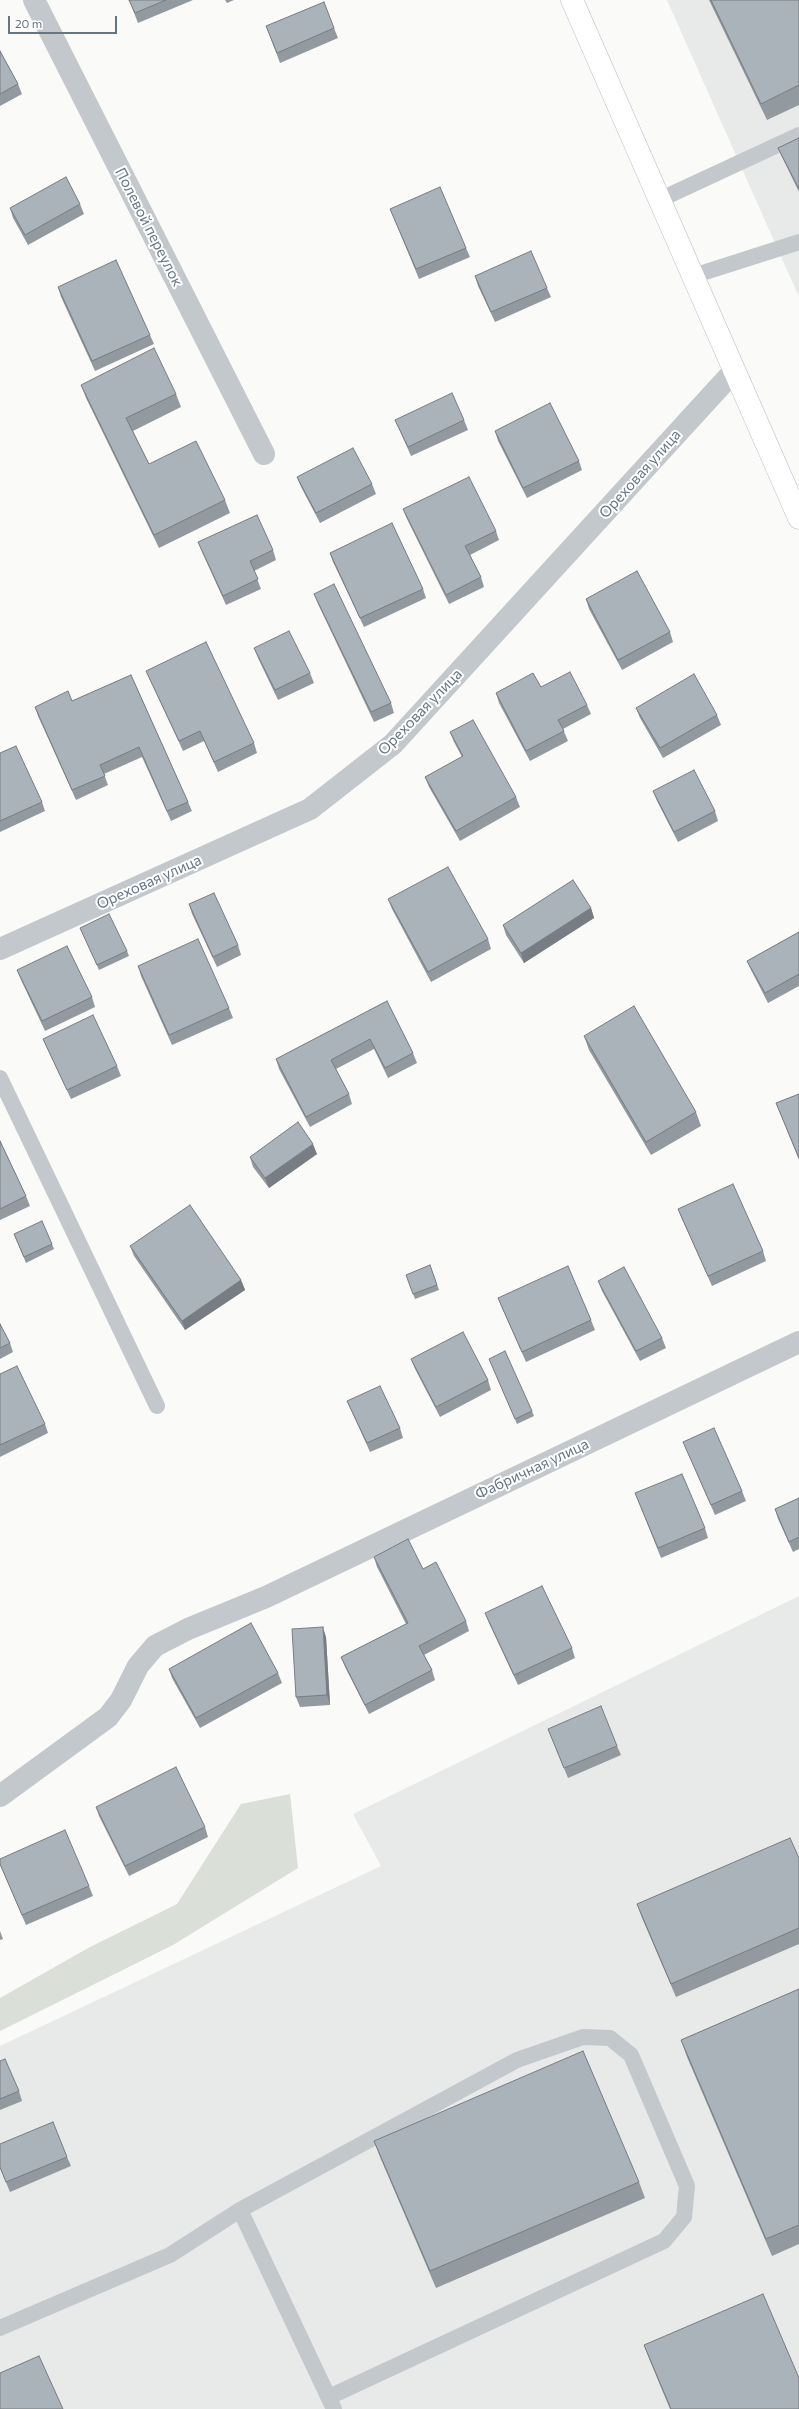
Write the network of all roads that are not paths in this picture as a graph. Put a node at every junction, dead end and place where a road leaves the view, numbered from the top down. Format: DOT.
graph roads {
  1 [pos="34,0"];
  2 [pos="572,0"];
  3 [pos="799,135"];
  4 [pos="659,200"];
  5 [pos="799,242"];
  6 [pos="693,276"];
  7 [pos="734,370"];
  8 [pos="264,454"];
  9 [pos="799,518"];
  10 [pos="0,949"];
  11 [pos="0,1078"];
  12 [pos="799,1342"];
  13 [pos="157,1406"];
  14 [pos="0,1796"];
  15 [pos="240,2210"];
  16 [pos="0,2328"];
  17 [pos="332,2403"];
  1 -- 8 [label="street, Полевой переулок"];
  2 -- 4 [label="main road"];
  3 -- 4 [label="lane"];
  4 -- 6 [label="main road"];
  5 -- 6 [label="lane"];
  6 -- 7 [label="main road"];
  7 -- 9 [label="main road"];
  7 -- 10 [label="street, Ореховая улица"];
  11 -- 13 [label="lane"];
  12 -- 14 [label="street, Фабричная улица"];
  15 -- 16 [label="lane"];
  15 -- 17 [label="lane"];
  15 -- 17 [label="lane"];
}
